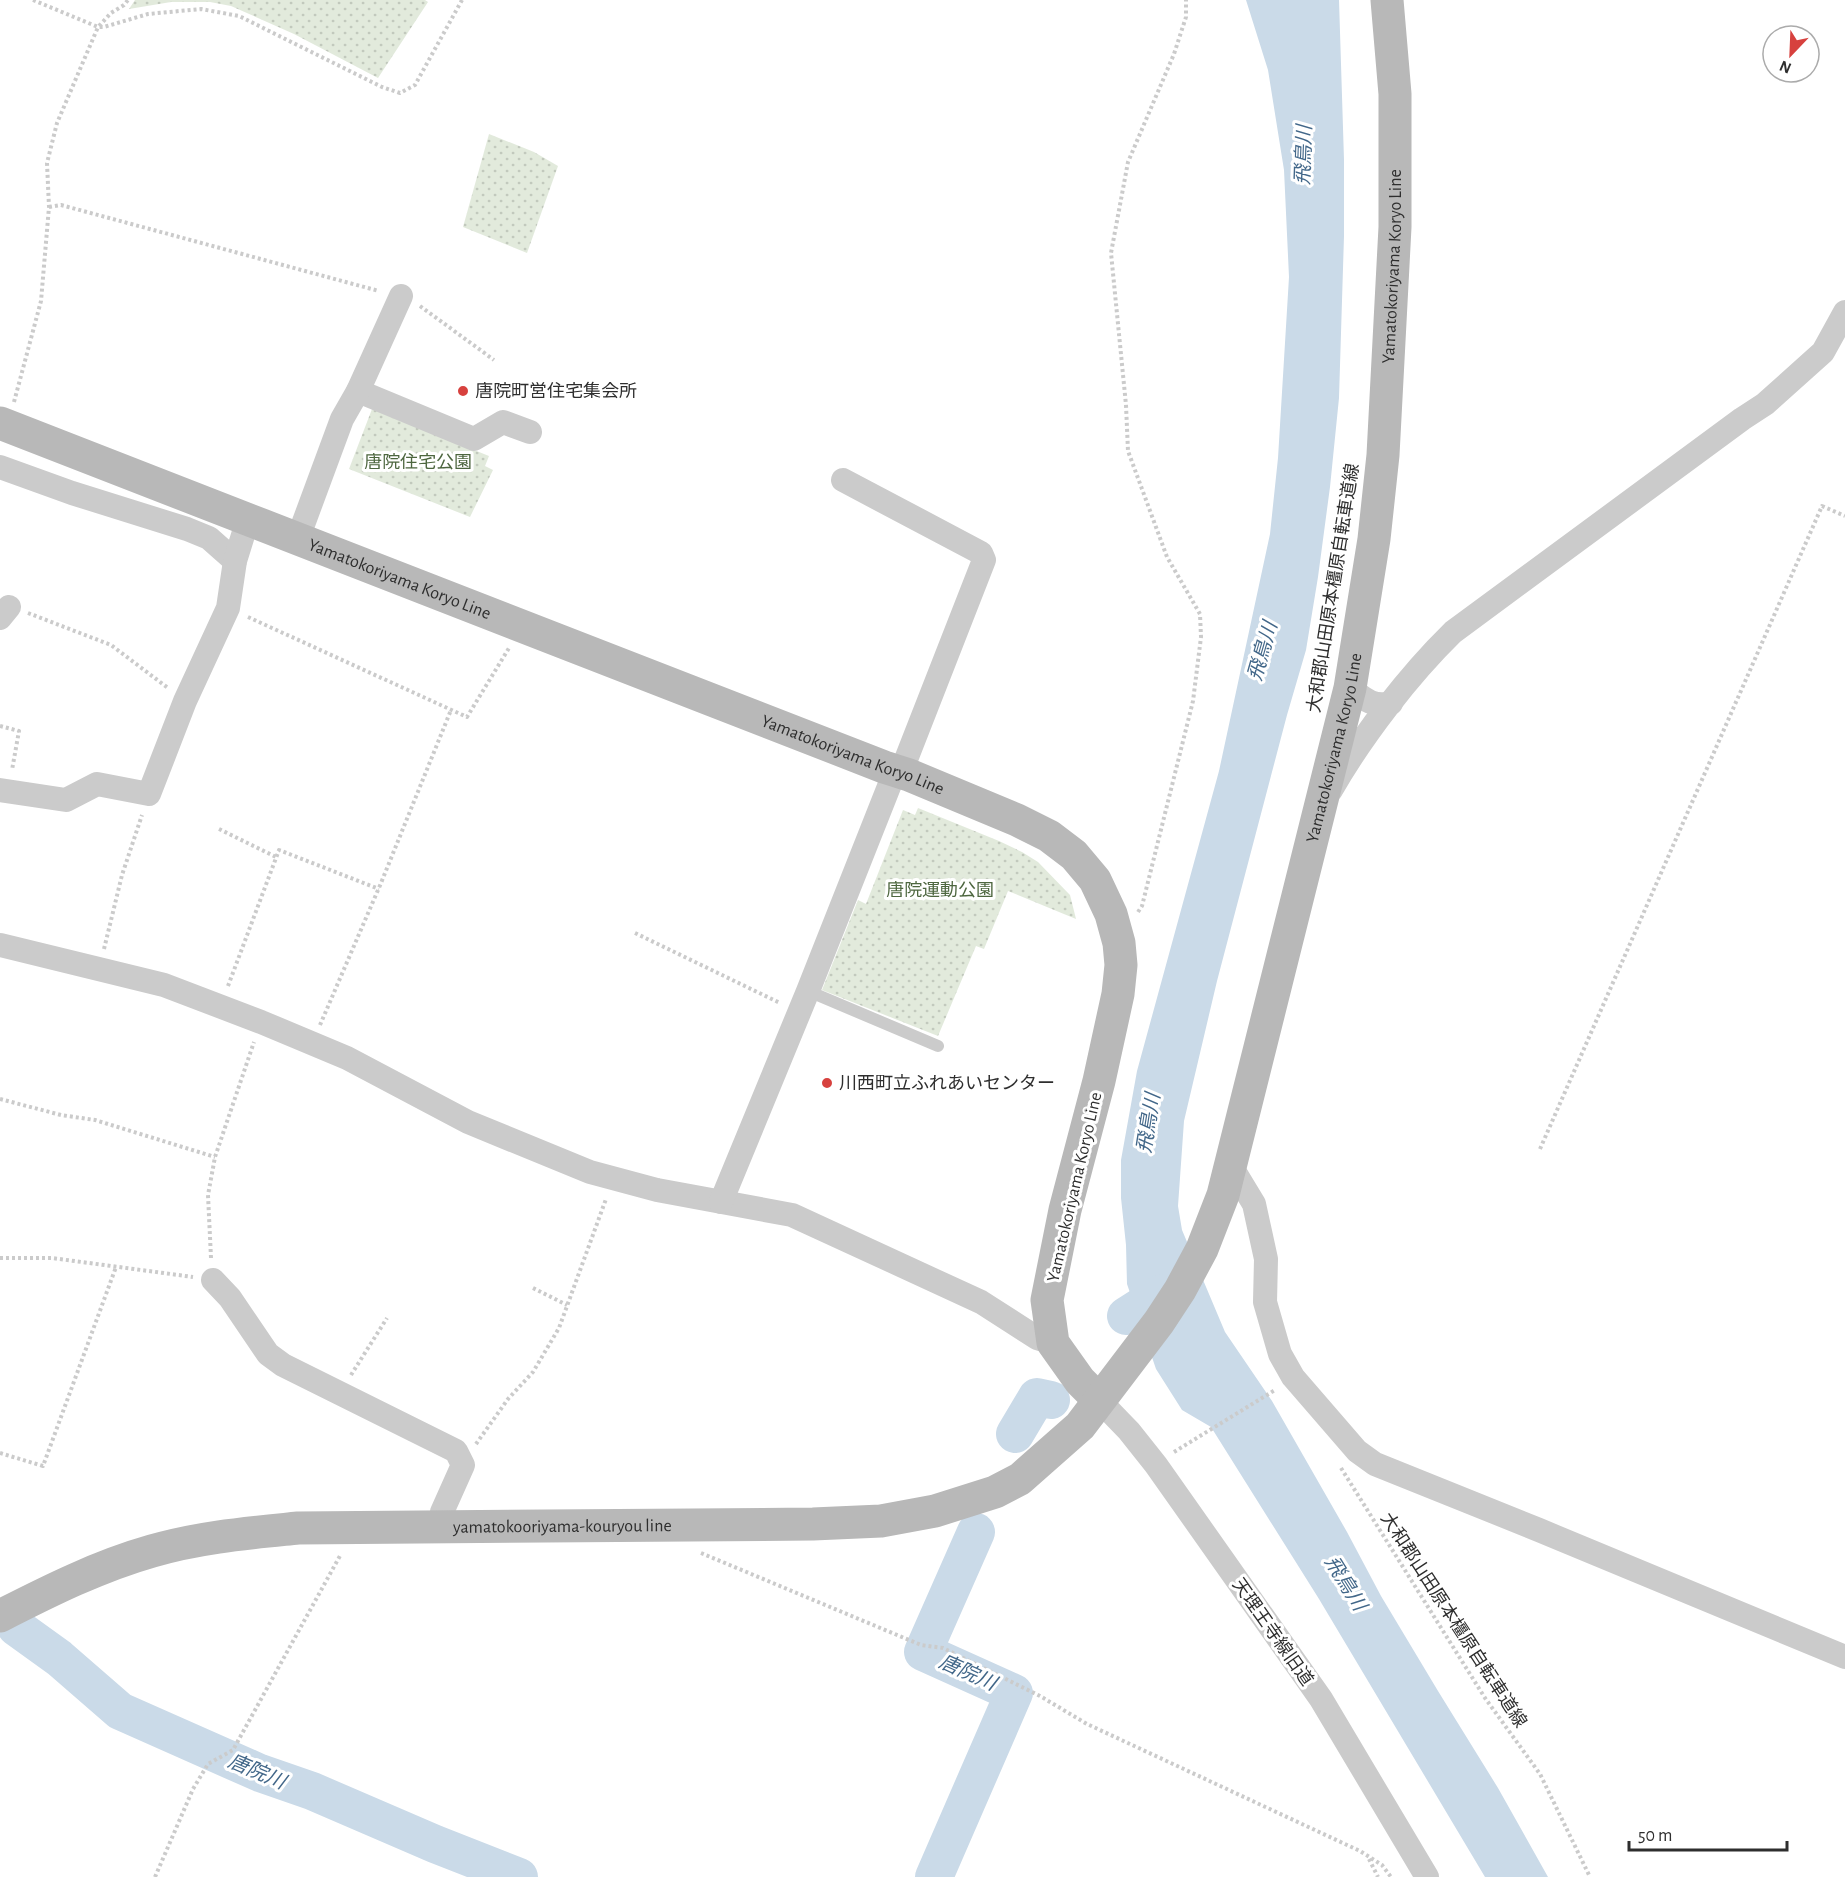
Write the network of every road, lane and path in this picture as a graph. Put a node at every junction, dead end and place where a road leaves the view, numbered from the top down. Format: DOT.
graph roads {
  1 [pos="33,0"];
  2 [pos="128,0"];
  3 [pos="462,0"];
  4 [pos="1186,0"];
  5 [pos="1387,0"];
  6 [pos="98,27"];
  7 [pos="49,207"];
  8 [pos="401,296"];
  9 [pos="1845,312"];
  10 [pos="494,360"];
  11 [pos="358,392"];
  12 [pos="2,428"];
  13 [pos="530,432"];
  14 [pos="0,467"];
  15 [pos="843,480"];
  16 [pos="1845,516"];
  17 [pos="248,519"];
  18 [pos="298,538"];
  19 [pos="235,561"];
  20 [pos="228,608"];
  21 [pos="5,612"];
  22 [pos="521,626"];
  23 [pos="1350,688"];
  24 [pos="185,701"];
  25 [pos="1391,703"];
  26 [pos="451,710"];
  27 [pos="0,726"];
  28 [pos="897,771"];
  29 [pos="4,791"];
  30 [pos="149,794"];
  31 [pos="1321,808"];
  32 [pos="219,829"];
  33 [pos="276,857"];
  34 [pos="379,889"];
  35 [pos="635,933"];
  36 [pos="1119,943"];
  37 [pos="0,945"];
  38 [pos="99,970"];
  39 [pos="808,991"];
  40 [pos="220,1007"];
  41 [pos="799,1013"];
  42 [pos="261,1022"];
  43 [pos="312,1043"];
  44 [pos="938,1046"];
  45 [pos="0,1099"];
  46 [pos="1540,1149"];
  47 [pos="215,1157"];
  48 [pos="614,1178"];
  49 [pos="1227,1181"];
  50 [pos="721,1202"];
  51 [pos="0,1258"];
  52 [pos="117,1266"];
  53 [pos="213,1280"];
  54 [pos="533,1288"];
  55 [pos="567,1305"];
  56 [pos="387,1318"];
  57 [pos="1053,1343"];
  58 [pos="1276,1389"];
  59 [pos="340,1393"];
  60 [pos="1100,1400"];
  61 [pos="1177,1451"];
  62 [pos="0,1453"];
  63 [pos="463,1465"];
  64 [pos="1340,1466"];
  65 [pos="440,1527"];
  66 [pos="347,1528"];
  67 [pos="701,1553"];
  68 [pos="0,1616"];
  69 [pos="1845,1658"];
  70 [pos="1368,1856"];
  71 [pos="155,1877"];
  72 [pos="1378,1877"];
  73 [pos="1391,1877"];
  74 [pos="1427,1877"];
  75 [pos="1590,1877"];
  1 -- 6 [label="path"];
  2 -- 6 [label="path"];
  3 -- 6 [label="path"];
  4 -- 36 [label="path"];
  5 -- 23 [label="main road, Yamatokoriyama Koryo Line"];
  6 -- 7 [label="path"];
  7 -- 8 [label="path"];
  7 -- 12 [label="path"];
  8 -- 10 [label="path"];
  8 -- 11 [label="street"];
  9 -- 25 [label="street"];
  11 -- 13 [label="street"];
  11 -- 18 [label="street"];
  12 -- 17 [label="main road, Yamatokoriyama Koryo Line"];
  14 -- 19 [label="street"];
  15 -- 28 [label="street"];
  16 -- 46 [label="path"];
  17 -- 18 [label="main road, Yamatokoriyama Koryo Line"];
  17 -- 19 [label="street"];
  18 -- 22 [label="main road, Yamatokoriyama Koryo Line"];
  19 -- 20 [label="street"];
  20 -- 24 [label="street"];
  20 -- 26 [label="path"];
  21 -- 24 [label="path"];
  22 -- 26 [label="path"];
  22 -- 28 [label="main road, Yamatokoriyama Koryo Line"];
  23 -- 25 [label="street"];
  23 -- 31 [label="main road, Yamatokoriyama Koryo Line"];
  24 -- 30 [label="street"];
  25 -- 31 [label="street"];
  26 -- 34 [label="path"];
  27 -- 29 [label="path"];
  28 -- 36 [label="main road, Yamatokoriyama Koryo Line"];
  28 -- 39 [label="street"];
  29 -- 30 [label="street"];
  30 -- 38 [label="path"];
  31 -- 49 [label="main road, Yamatokoriyama Koryo Line"];
  32 -- 33 [label="path"];
  33 -- 34 [label="path"];
  33 -- 40 [label="path"];
  34 -- 43 [label="path"];
  35 -- 41 [label="path"];
  36 -- 57 [label="main road, Yamatokoriyama Koryo Line"];
  37 -- 38 [label="street"];
  38 -- 40 [label="street"];
  39 -- 41 [label="street"];
  39 -- 44 [label="lane"];
  40 -- 42 [label="street"];
  41 -- 50 [label="street"];
  42 -- 43 [label="street"];
  42 -- 47 [label="path"];
  43 -- 48 [label="street"];
  45 -- 47 [label="path"];
  47 -- 53 [label="path"];
  48 -- 50 [label="street"];
  48 -- 55 [label="path"];
  49 -- 60 [label="main road, Yamatokoriyama Koryo Line"];
  49 -- 69 [label="street"];
  50 -- 57 [label="street"];
  51 -- 52 [label="path"];
  52 -- 53 [label="path"];
  52 -- 62 [label="path"];
  53 -- 59 [label="street"];
  54 -- 55 [label="path"];
  55 -- 63 [label="path"];
  56 -- 59 [label="path"];
  57 -- 60 [label="main road, Yamatokoriyama Koryo Line"];
  58 -- 61 [label="path"];
  59 -- 63 [label="street"];
  60 -- 65 [label="main road, yamatokooriyama-kouryou line"];
  60 -- 74 [label="street, 天理王寺線旧道"];
  63 -- 65 [label="street"];
  64 -- 75 [label="path, 大和郡山田原本橿原自転車道線"];
  65 -- 66 [label="main road, yamatokooriyama-kouryou line"];
  66 -- 68 [label="main road, yamatokooriyama-kouryou line"];
  66 -- 71 [label="path"];
  67 -- 70 [label="path"];
  70 -- 72 [label="path"];
  70 -- 73 [label="path"];
}
